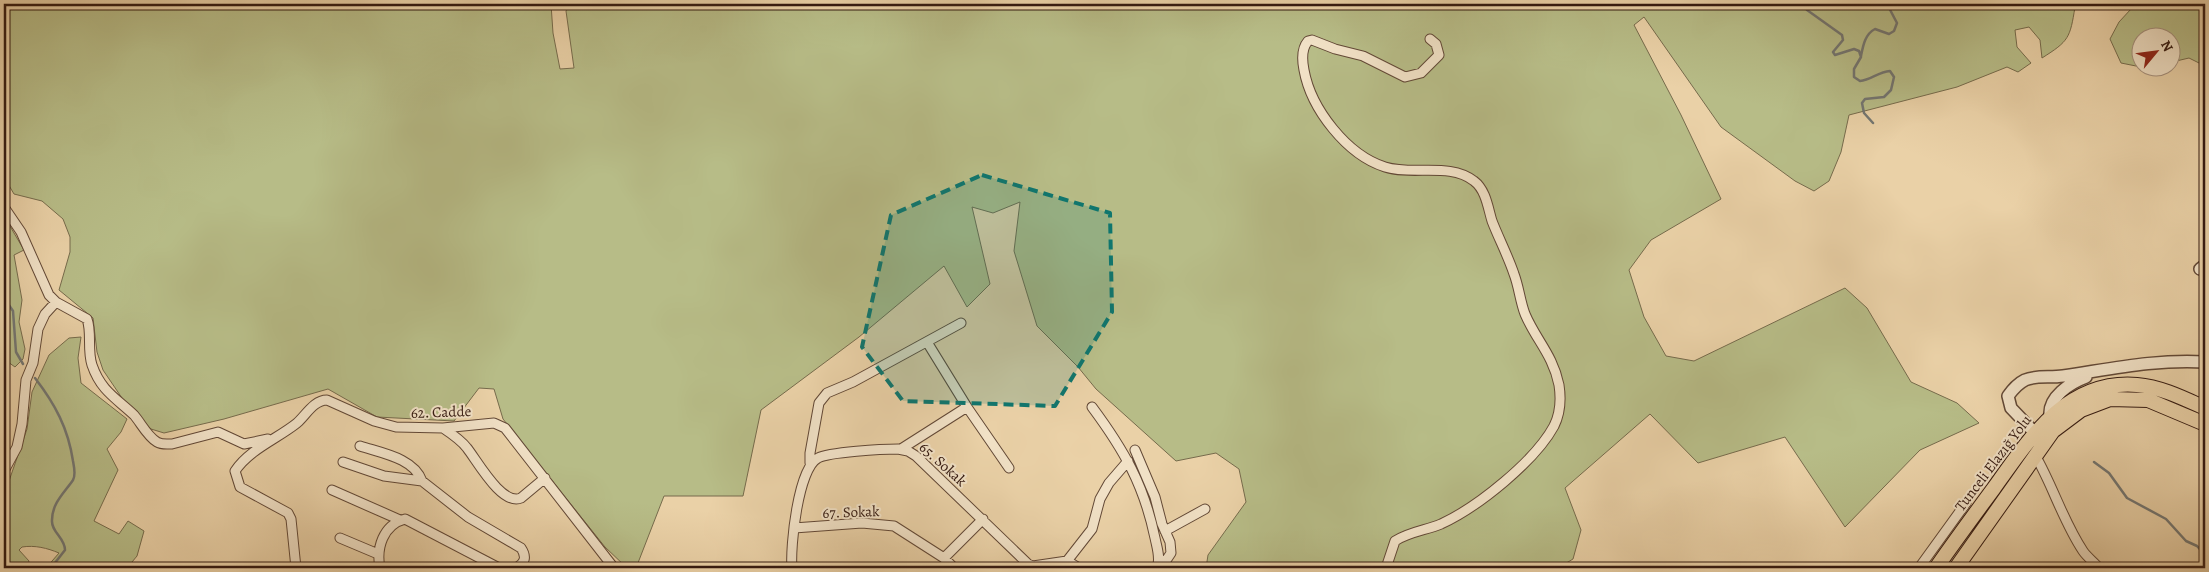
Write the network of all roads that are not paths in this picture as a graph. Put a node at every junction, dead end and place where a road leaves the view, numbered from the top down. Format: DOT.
graph roads {
  1 [pos="1430,39"];
  2 [pos="4,207"];
  3 [pos="56,302"];
  4 [pos="961,324"];
  5 [pos="927,342"];
  6 [pos="2205,362"];
  7 [pos="2205,368"];
  8 [pos="967,407"];
  9 [pos="1092,407"];
  10 [pos="2205,408"];
  11 [pos="2050,416"];
  12 [pos="2205,424"];
  13 [pos="444,428"];
  14 [pos="2034,432"];
  15 [pos="271,439"];
  16 [pos="360,446"];
  17 [pos="901,449"];
  18 [pos="1135,450"];
  19 [pos="2035,455"];
  20 [pos="1128,461"];
  21 [pos="343,462"];
  22 [pos="810,464"];
  23 [pos="1009,468"];
  24 [pos="4,471"];
  25 [pos="545,478"];
  26 [pos="422,482"];
  27 [pos="332,490"];
  28 [pos="1966,503"];
  29 [pos="1205,509"];
  30 [pos="400,520"];
  31 [pos="983,520"];
  32 [pos="794,528"];
  33 [pos="1166,531"];
  34 [pos="340,538"];
  35 [pos="378,554"];
  36 [pos="944,558"];
  37 [pos="1067,561"];
  38 [pos="1158,566"];
  39 [pos="296,568"];
  40 [pos="380,568"];
  41 [pos="499,568"];
  42 [pos="516,568"];
  43 [pos="614,568"];
  44 [pos="792,568"];
  45 [pos="954,568"];
  46 [pos="1079,568"];
  47 [pos="1386,568"];
  48 [pos="1580,568"];
  49 [pos="1590,568"];
  50 [pos="1919,568"];
  51 [pos="1936,568"];
  52 [pos="1956,568"];
  53 [pos="2099,568"];
  1 -- 47 [label="street"];
  2 -- 3 [label="street"];
  3 -- 15 [label="street"];
  3 -- 24 [label="street"];
  4 -- 5 [label="street"];
  5 -- 8 [label="street"];
  5 -- 22 [label="street"];
  6 -- 14 [label="street"];
  7 -- 11 [label="street"];
  8 -- 17 [label="street"];
  8 -- 23 [label="street"];
  9 -- 20 [label="street"];
  10 -- 11 [label="main road, Tunceli Elazığ Yolu"];
  11 -- 14 [label="main road, Tunceli Elazığ Yolu"];
  12 -- 19 [label="main road, Tunceli Elazığ Yolu"];
  13 -- 15 [label="street, 62. Cadde"];
  13 -- 25 [label="street, 62. Cadde"];
  13 -- 25 [label="street"];
  14 -- 51 [label="main road, Tunceli Elazığ Yolu"];
  15 -- 39 [label="street, 62. Cadde"];
  16 -- 26 [label="street"];
  17 -- 22 [label="street, 65. Sokak"];
  17 -- 31 [label="street, 65. Sokak"];
  18 -- 33 [label="street"];
  19 -- 52 [label="main road, Tunceli Elazığ Yolu"];
  19 -- 53 [label="street"];
  20 -- 37 [label="street"];
  20 -- 38 [label="street"];
  21 -- 26 [label="street"];
  22 -- 32 [label="street"];
  25 -- 43 [label="street, 62. Cadde"];
  26 -- 42 [label="street"];
  27 -- 30 [label="street"];
  28 -- 50 [label="street"];
  29 -- 33 [label="street"];
  30 -- 35 [label="street"];
  30 -- 41 [label="street"];
  31 -- 36 [label="street"];
  31 -- 37 [label="street, 65. Sokak"];
  32 -- 36 [label="street, 67. Sokak"];
  32 -- 44 [label="street"];
  33 -- 38 [label="street"];
  34 -- 35 [label="street"];
  35 -- 40 [label="street"];
  36 -- 45 [label="street, 67. Sokak"];
  37 -- 46 [label="street"];
  48 -- 49 [label="street"];
}
